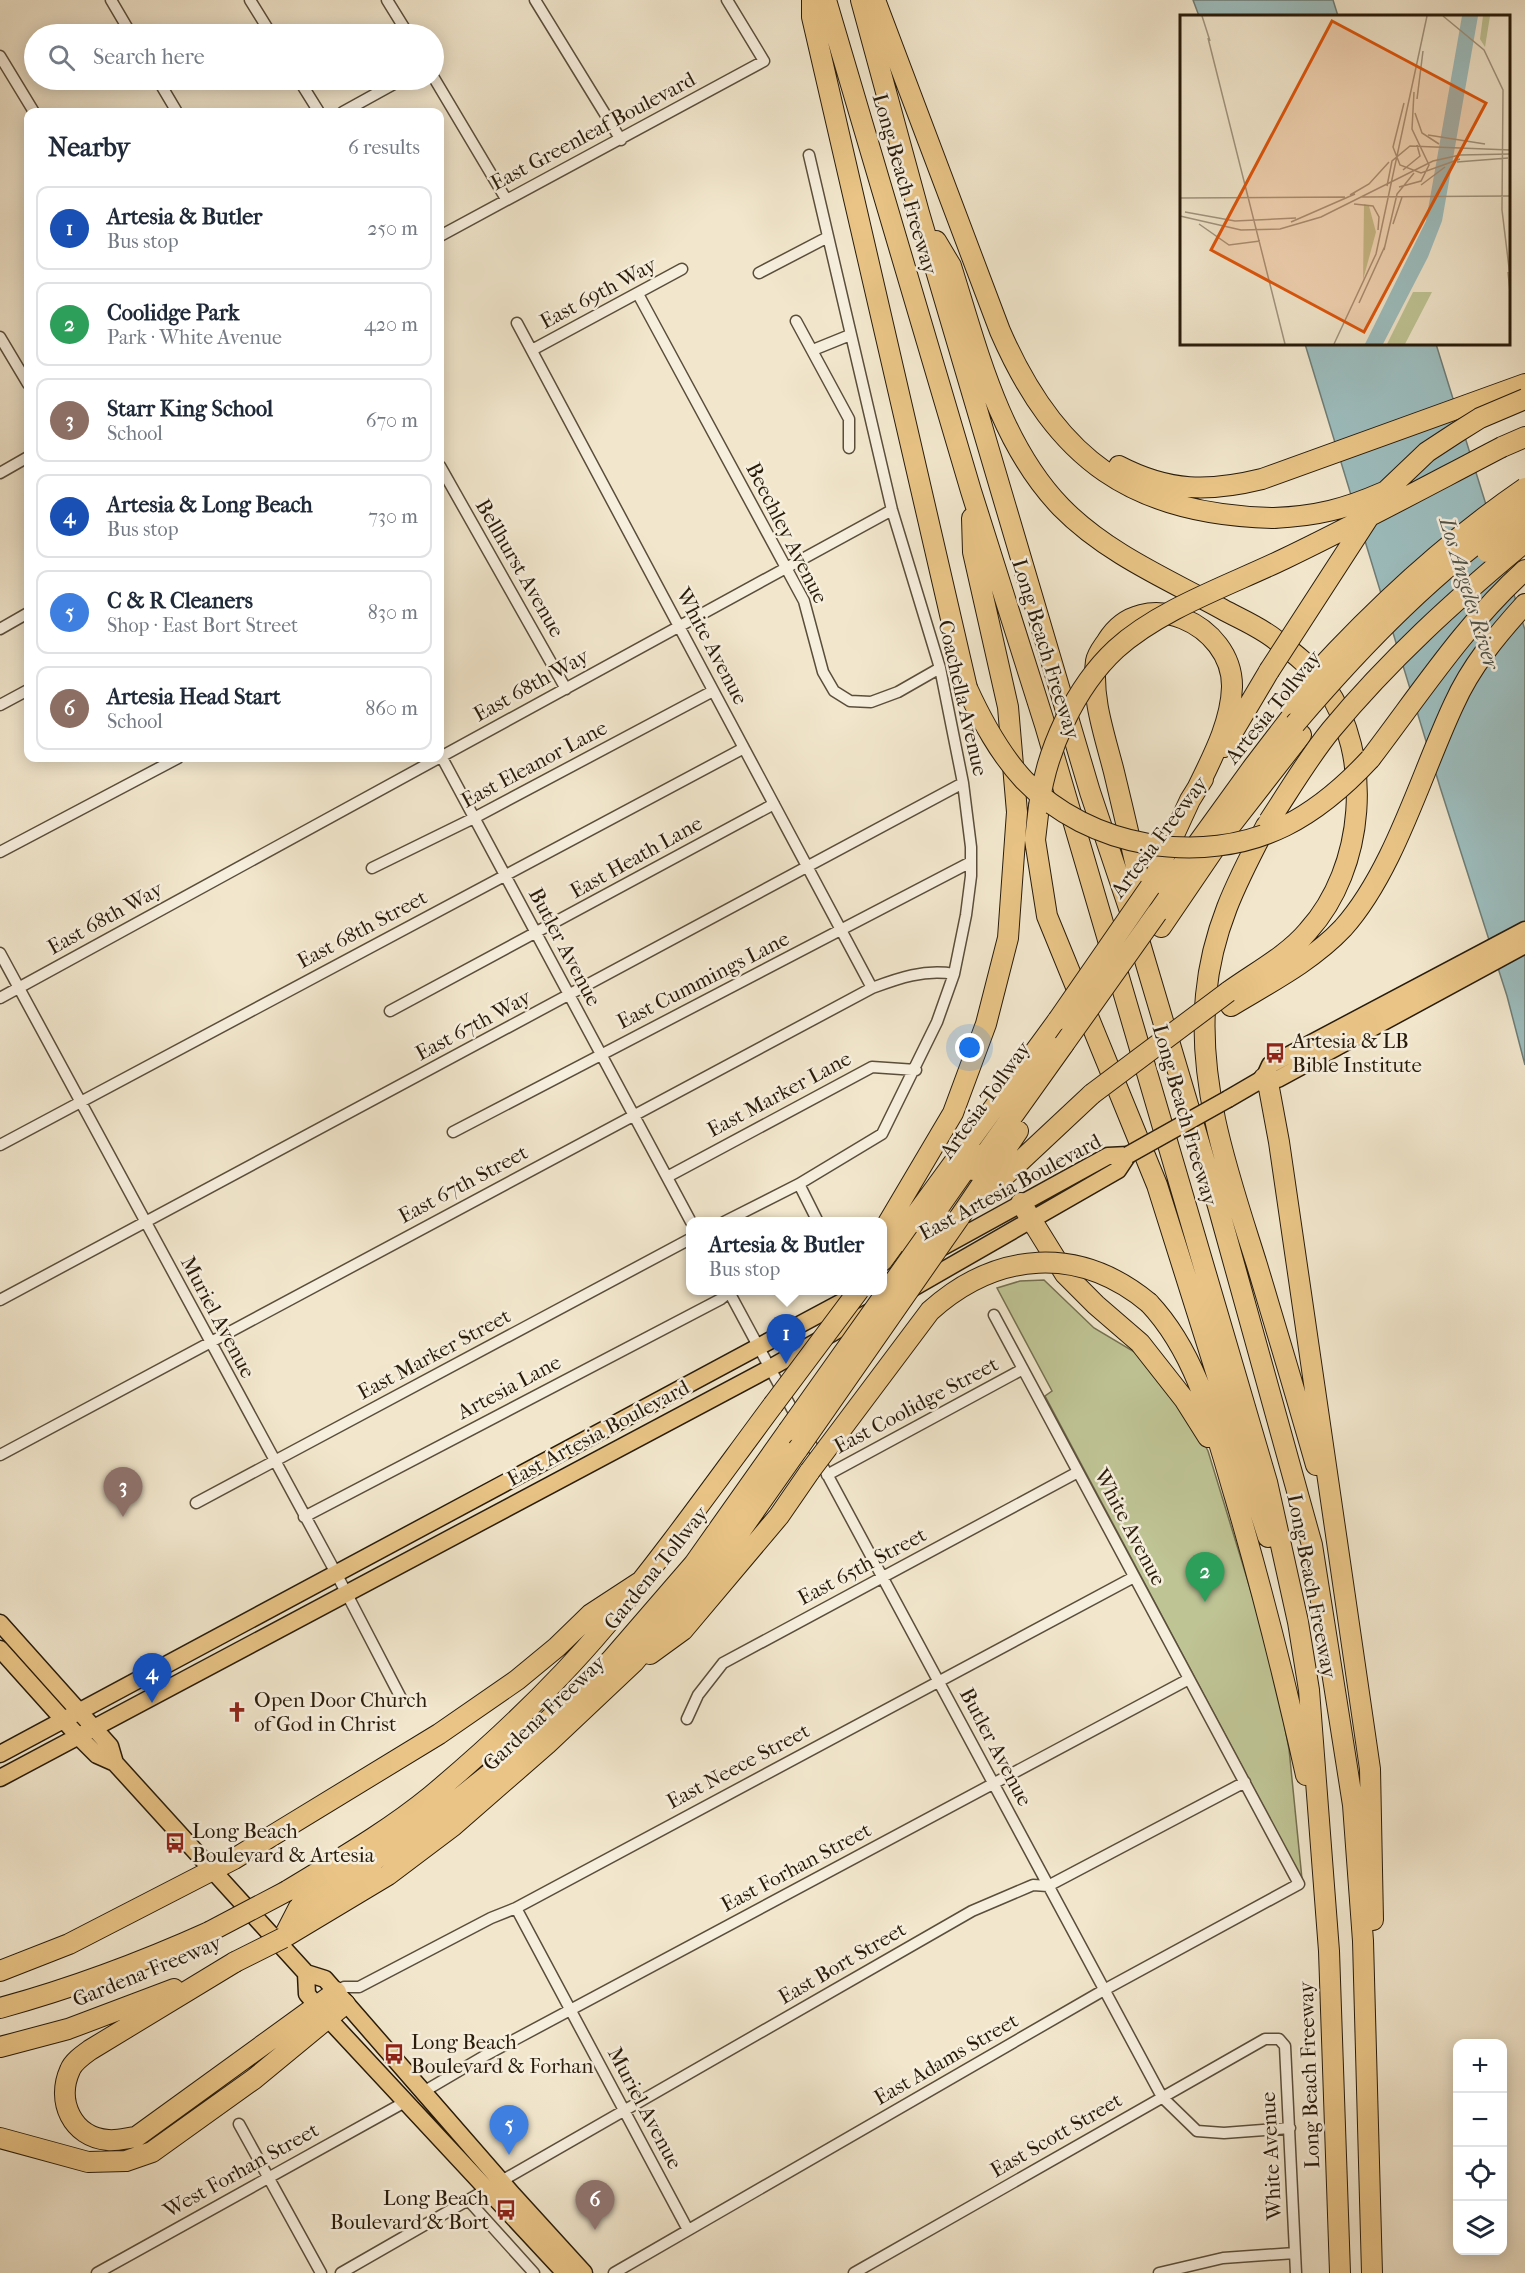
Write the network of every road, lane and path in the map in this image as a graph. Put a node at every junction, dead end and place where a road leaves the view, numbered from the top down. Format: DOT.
graph roads {
  1 [pos="111,0"];
  2 [pos="250,0"];
  3 [pos="387,0"];
  4 [pos="535,0"];
  5 [pos="727,0"];
  6 [pos="812,0"];
  7 [pos="826,0"];
  8 [pos="861,0"];
  9 [pos="875,0"];
  10 [pos="125,24"];
  11 [pos="265,24"];
  12 [pos="402,24"];
  13 [pos="0,56"];
  14 [pos="164,90"];
  15 [pos="305,90"];
  16 [pos="383,90"];
  17 [pos="441,90"];
  18 [pos="32,108"];
  19 [pos="175,108"];
  20 [pos="316,108"];
  21 [pos="350,108"];
  22 [pos="621,140"];
  23 [pos="809,155"];
  24 [pos="506,200"];
  25 [pos="920,213"];
  26 [pos="444,234"];
  27 [pos="828,237"];
  28 [pos="682,269"];
  29 [pos="759,273"];
  30 [pos="638,294"];
  31 [pos="796,321"];
  32 [pos="517,323"];
  33 [pos="850,335"];
  34 [pos="0,337"];
  35 [pos="532,350"];
  36 [pos="813,350"];
  37 [pos="24,377"];
  38 [pos="1525,384"];
  39 [pos="1525,399"];
  40 [pos="1064,436"];
  41 [pos="1525,437"];
  42 [pos="1502,447"];
  43 [pos="849,448"];
  44 [pos="24,460"];
  45 [pos="0,473"];
  46 [pos="444,473"];
  47 [pos="1525,488"];
  48 [pos="971,491"];
  49 [pos="1525,500"];
  50 [pos="1525,508"];
  51 [pos="892,510"];
  52 [pos="1525,525"];
  53 [pos="1525,542"];
  54 [pos="786,567"];
  55 [pos="1525,570"];
  56 [pos="1525,589"];
  57 [pos="1525,604"];
  58 [pos="24,615"];
  59 [pos="679,627"];
  60 [pos="0,629"];
  61 [pos="1446,660"];
  62 [pos="940,668"];
  63 [pos="566,689"];
  64 [pos="714,691"];
  65 [pos="24,692"];
  66 [pos="0,705"];
  67 [pos="1294,720"];
  68 [pos="744,748"];
  69 [pos="444,753"];
  70 [pos="170,762"];
  71 [pos="427,762"];
  72 [pos="444,762"];
  73 [pos="963,783"];
  74 [pos="1197,789"];
  75 [pos="774,804"];
  76 [pos="474,818"];
  77 [pos="0,852"];
  78 [pos="971,862"];
  79 [pos="807,867"];
  80 [pos="372,868"];
  81 [pos="505,875"];
  82 [pos="1156,908"];
  83 [pos="1525,930"];
  84 [pos="841,931"];
  85 [pos="536,934"];
  86 [pos="1525,945"];
  87 [pos="0,952"];
  88 [pos="954,974"];
  89 [pos="1443,982"];
  90 [pos="19,988"];
  91 [pos="872,988"];
  92 [pos="569,995"];
  93 [pos="0,998"];
  94 [pos="1230,999"];
  95 [pos="390,1011"];
  96 [pos="1063,1038"];
  97 [pos="601,1054"];
  98 [pos="916,1070"];
  99 [pos="1264,1078"];
  100 [pos="80,1102"];
  101 [pos="633,1114"];
  102 [pos="453,1132"];
  103 [pos="0,1145"];
  104 [pos="1128,1155"];
  105 [pos="667,1176"];
  106 [pos="800,1184"];
  107 [pos="1021,1203"];
  108 [pos="1218,1206"];
  109 [pos="689,1217"];
  110 [pos="732,1217"];
  111 [pos="816,1217"];
  112 [pos="959,1218"];
  113 [pos="1032,1221"];
  114 [pos="145,1222"];
  115 [pos="887,1225"];
  116 [pos="686,1241"];
  117 [pos="918,1242"];
  118 [pos="887,1255"];
  119 [pos="887,1277"];
  120 [pos="887,1281"];
  121 [pos="887,1286"];
  122 [pos="722,1295"];
  123 [pos="732,1295"];
  124 [pos="845,1295"];
  125 [pos="852,1295"];
  126 [pos="857,1295"];
  127 [pos="877,1295"];
  128 [pos="880,1295"];
  129 [pos="0,1300"];
  130 [pos="994,1315"];
  131 [pos="820,1341"];
  132 [pos="210,1343"];
  133 [pos="759,1348"];
  134 [pos="770,1368"];
  135 [pos="1023,1369"];
  136 [pos="786,1428"];
  137 [pos="0,1455"];
  138 [pos="274,1462"];
  139 [pos="1078,1472"];
  140 [pos="819,1473"];
  141 [pos="1233,1491"];
  142 [pos="196,1503"];
  143 [pos="304,1517"];
  144 [pos="1339,1558"];
  145 [pos="337,1575"];
  146 [pos="1134,1577"];
  147 [pos="882,1578"];
  148 [pos="643,1580"];
  149 [pos="346,1592"];
  150 [pos="1298,1622"];
  151 [pos="0,1623"];
  152 [pos="0,1649"];
  153 [pos="634,1662"];
  154 [pos="1190,1679"];
  155 [pos="938,1680"];
  156 [pos="402,1700"];
  157 [pos="79,1712"];
  158 [pos="687,1719"];
  159 [pos="64,1720"];
  160 [pos="94,1728"];
  161 [pos="78,1736"];
  162 [pos="0,1754"];
  163 [pos="115,1763"];
  164 [pos="463,1767"];
  165 [pos="0,1778"];
  166 [pos="1245,1782"];
  167 [pos="993,1784"];
  168 [pos="214,1871"];
  169 [pos="1299,1884"];
  170 [pos="1048,1886"];
  171 [pos="293,1899"];
  172 [pos="516,1908"];
  173 [pos="1326,1915"];
  174 [pos="283,1938"];
  175 [pos="235,1962"];
  176 [pos="0,1971"];
  177 [pos="306,1973"];
  178 [pos="359,1987"];
  179 [pos="1104,1990"];
  180 [pos="341,1998"];
  181 [pos="0,2008"];
  182 [pos="570,2010"];
  183 [pos="322,2012"];
  184 [pos="1279,2039"];
  185 [pos="0,2047"];
  186 [pos="1367,2071"];
  187 [pos="423,2092"];
  188 [pos="1162,2097"];
  189 [pos="405,2102"];
  190 [pos="624,2111"];
  191 [pos="239,2124"];
  192 [pos="1290,2128"];
  193 [pos="0,2138"];
  194 [pos="268,2177"];
  195 [pos="495,2185"];
  196 [pos="469,2201"];
  197 [pos="688,2230"];
  198 [pos="1295,2253"];
  199 [pos="97,2273"];
  200 [pos="321,2273"];
  201 [pos="341,2273"];
  202 [pos="534,2273"];
  203 [pos="565,2273"];
  204 [pos="584,2273"];
  205 [pos="614,2273"];
  206 [pos="854,2273"];
  207 [pos="1159,2273"];
  208 [pos="1296,2273"];
  209 [pos="1340,2273"];
  210 [pos="1372,2273"];
  1 -- 10 [label="street"];
  2 -- 11 [label="street"];
  3 -- 12 [label="street"];
  4 -- 22 [label="street"];
  5 -- 22 [label="street, East Greenleaf Boulevard"];
  6 -- 61 [label="highway, bridge"];
  7 -- 48 [label="highway, Long Beach Freeway"];
  8 -- 25 [label="highway, Long Beach Freeway"];
  9 -- 40 [label="highway"];
  13 -- 18 [label="street"];
  14 -- 19 [label="street"];
  15 -- 20 [label="street"];
  16 -- 21 [label="street"];
  17 -- 24 [label="street"];
  22 -- 24 [label="street, East Greenleaf Boulevard"];
  23 -- 27 [label="street, Coachella Avenue"];
  24 -- 26 [label="street, East Greenleaf Boulevard"];
  25 -- 94 [label="highway"];
  25 -- 108 [label="highway, Long Beach Freeway"];
  27 -- 29 [label="street"];
  27 -- 33 [label="street, Coachella Avenue"];
  28 -- 30 [label="street, East 69th Way"];
  30 -- 35 [label="street, East 69th Way"];
  30 -- 54 [label="street, Beechley Avenue"];
  31 -- 36 [label="street"];
  32 -- 35 [label="street, White Avenue"];
  33 -- 36 [label="street"];
  33 -- 51 [label="street, Coachella Avenue"];
  34 -- 37 [label="street"];
  35 -- 59 [label="street, White Avenue"];
  36 -- 43 [label="street"];
  38 -- 40 [label="highway"];
  39 -- 74 [label="highway, bridge"];
  40 -- 42 [label="highway, bridge"];
  41 -- 42 [label="highway"];
  42 -- 150 [label="highway, bridge"];
  44 -- 45 [label="street"];
  46 -- 63 [label="street, Bellhurst Avenue"];
  47 -- 67 [label="highway, Artesia Freeway, bridge"];
  48 -- 115 [label="highway"];
  48 -- 150 [label="highway, Long Beach Freeway"];
  49 -- 67 [label="highway, Artesia Tollway"];
  50 -- 67 [label="highway, Artesia Tollway, bridge"];
  51 -- 54 [label="street, East 68th Way"];
  51 -- 62 [label="street, Coachella Avenue"];
  52 -- 67 [label="highway, Artesia Freeway, bridge"];
  53 -- 144 [label="highway, bridge"];
  54 -- 59 [label="street, East 68th Way"];
  54 -- 62 [label="street, Beechley Avenue"];
  55 -- 61 [label="highway"];
  56 -- 61 [label="highway"];
  57 -- 94 [label="highway"];
  58 -- 60 [label="street"];
  59 -- 63 [label="street, East 68th Way"];
  59 -- 64 [label="street, White Avenue"];
  62 -- 73 [label="street, Coachella Avenue"];
  63 -- 69 [label="street, East 68th Way"];
  64 -- 68 [label="street, White Avenue"];
  64 -- 76 [label="street, East Eleanor Lane"];
  65 -- 66 [label="street"];
  67 -- 82 [label="highway, Artesia Freeway"];
  67 -- 82 [label="highway, Artesia Freeway"];
  68 -- 75 [label="street, White Avenue"];
  68 -- 81 [label="street, East 68th Street"];
  70 -- 77 [label="street"];
  71 -- 90 [label="street, East 68th Way"];
  72 -- 76 [label="street, Butler Avenue"];
  73 -- 78 [label="street, Coachella Avenue"];
  73 -- 79 [label="street, East 67th Way"];
  74 -- 82 [label="highway"];
  74 -- 108 [label="highway"];
  75 -- 79 [label="street, White Avenue"];
  75 -- 85 [label="street, East Heath Lane"];
  76 -- 80 [label="street, East Eleanor Lane"];
  76 -- 81 [label="street, Butler Avenue"];
  78 -- 84 [label="street, East Cummings Lane"];
  78 -- 88 [label="street, Coachella Avenue"];
  79 -- 84 [label="street, White Avenue"];
  79 -- 92 [label="street, East 67th Way"];
  81 -- 85 [label="street, Butler Avenue"];
  81 -- 100 [label="street, East 68th Street"];
  82 -- 96 [label="highway, Artesia Freeway, bridge"];
  82 -- 96 [label="highway, Artesia Freeway"];
  83 -- 89 [label="main road, East Artesia Boulevard"];
  84 -- 91 [label="street, White Avenue"];
  84 -- 97 [label="street, East Cummings Lane"];
  85 -- 92 [label="street, Butler Avenue"];
  85 -- 95 [label="street, East Heath Lane"];
  86 -- 89 [label="main road, East Artesia Boulevard"];
  87 -- 90 [label="street, Muriel Avenue"];
  88 -- 91 [label="street, East 67th Street"];
  88 -- 98 [label="street, Coachella Avenue"];
  89 -- 99 [label="main road, East Artesia Boulevard"];
  90 -- 93 [label="street, East 68th Way"];
  90 -- 100 [label="street, Muriel Avenue"];
  91 -- 101 [label="street, East 67th Street"];
  92 -- 97 [label="street, Butler Avenue"];
  92 -- 114 [label="street, East 67th Way"];
  94 -- 112 [label="highway, bridge"];
  96 -- 112 [label="highway, Artesia Freeway"];
  96 -- 117 [label="highway, Artesia Tollway"];
  96 -- 118 [label="highway, Artesia Freeway"];
  97 -- 101 [label="street, Butler Avenue"];
  97 -- 102 [label="street, East Cummings Lane"];
  98 -- 105 [label="street, East Marker Lane"];
  98 -- 106 [label="street"];
  99 -- 104 [label="main road, East Artesia Boulevard, bridge"];
  99 -- 144 [label="highway"];
  100 -- 103 [label="street, East 68th Street"];
  100 -- 114 [label="street, Muriel Avenue"];
  101 -- 105 [label="street, Butler Avenue"];
  101 -- 132 [label="street, East 67th Street"];
  104 -- 107 [label="main road, East Artesia Boulevard"];
  104 -- 113 [label="main road, East Artesia Boulevard"];
  105 -- 109 [label="street, Butler Avenue"];
  106 -- 110 [label="street"];
  106 -- 111 [label="street"];
  107 -- 113 [label="highway"];
  107 -- 119 [label="main road, East Artesia Boulevard"];
  108 -- 186 [label="highway, Long Beach Freeway"];
  112 -- 153 [label="highway, Gardena Freeway, bridge"];
  113 -- 134 [label="main road, East Artesia Boulevard"];
  113 -- 141 [label="highway"];
  114 -- 129 [label="street, East 67th Way"];
  114 -- 132 [label="street, Muriel Avenue"];
  116 -- 138 [label="street, East Marker Street"];
  117 -- 120 [label="highway, Gardena Tollway"];
  117 -- 121 [label="highway, Gardena Tollway, bridge"];
  122 -- 143 [label="street, Artesia Lane"];
  123 -- 133 [label="street, Butler Avenue"];
  124 -- 131 [label="highway, bridge"];
  125 -- 133 [label="main road, East Artesia Boulevard"];
  126 -- 131 [label="highway, bridge"];
  127 -- 136 [label="highway, Gardena Tollway"];
  128 -- 136 [label="highway, Gardena Tollway, bridge"];
  130 -- 135 [label="street, White Avenue"];
  131 -- 148 [label="highway, Gardena Freeway, bridge"];
  132 -- 137 [label="street, East 67th Street"];
  132 -- 138 [label="street, Muriel Avenue"];
  133 -- 134 [label="street, Butler Avenue"];
  133 -- 145 [label="main road, East Artesia Boulevard"];
  134 -- 140 [label="street, Butler Avenue"];
  134 -- 149 [label="main road, East Artesia Boulevard"];
  135 -- 139 [label="street, White Avenue"];
  135 -- 140 [label="street, East Coolidge Street"];
  136 -- 164 [label="highway, Gardena Tollway"];
  136 -- 171 [label="highway, Gardena Tollway"];
  138 -- 142 [label="street, East Marker Street"];
  138 -- 143 [label="street, Muriel Avenue"];
  139 -- 146 [label="street, White Avenue"];
  139 -- 147 [label="street, East 65th Street"];
  140 -- 141 [label="highway, bridge"];
  140 -- 147 [label="street, Butler Avenue"];
  140 -- 153 [label="highway"];
  141 -- 173 [label="highway"];
  143 -- 145 [label="street, Muriel Avenue"];
  144 -- 186 [label="highway"];
  145 -- 149 [label="street, Muriel Avenue"];
  145 -- 157 [label="main road, East Artesia Boulevard"];
  146 -- 154 [label="street, White Avenue"];
  146 -- 155 [label="street, East Neece Street"];
  147 -- 155 [label="street, Butler Avenue"];
  147 -- 158 [label="street, East 65th Street"];
  148 -- 164 [label="highway, Gardena Freeway"];
  148 -- 168 [label="highway"];
  149 -- 156 [label="street, Muriel Avenue"];
  149 -- 160 [label="main road, East Artesia Boulevard"];
  150 -- 173 [label="highway, Long Beach Freeway"];
  151 -- 157 [label="main road"];
  152 -- 159 [label="main road"];
  153 -- 174 [label="highway, Gardena Freeway"];
  154 -- 166 [label="street, White Avenue"];
  154 -- 167 [label="street, East Forhan Street"];
  155 -- 167 [label="street, Butler Avenue"];
  155 -- 172 [label="street, East Neece Street"];
  157 -- 159 [label="main road, East Artesia Boulevard"];
  157 -- 160 [label="main road"];
  159 -- 161 [label="main road"];
  159 -- 162 [label="main road, East Artesia Boulevard"];
  160 -- 161 [label="main road, East Artesia Boulevard"];
  160 -- 163 [label="main road"];
  161 -- 163 [label="main road"];
  161 -- 165 [label="main road, East Artesia Boulevard"];
  163 -- 168 [label="main road"];
  164 -- 171 [label="highway, Gardena Freeway"];
  166 -- 169 [label="street, White Avenue"];
  166 -- 170 [label="street, East Bort Street"];
  167 -- 170 [label="street, Butler Avenue"];
  167 -- 182 [label="street, East Forhan Street"];
  168 -- 176 [label="highway"];
  168 -- 177 [label="main road"];
  169 -- 179 [label="street, East Adams Street"];
  170 -- 179 [label="street, Butler Avenue"];
  170 -- 190 [label="street, East Bort Street"];
  171 -- 174 [label="highway"];
  171 -- 181 [label="highway, Gardena Freeway, bridge"];
  172 -- 178 [label="street, East Neece Street"];
  172 -- 182 [label="street, Muriel Avenue"];
  173 -- 209 [label="highway, Long Beach Freeway"];
  174 -- 175 [label="highway, Gardena Freeway, bridge"];
  175 -- 183 [label="highway"];
  175 -- 185 [label="highway, Gardena Freeway"];
  177 -- 180 [label="main road"];
  177 -- 183 [label="main road"];
  178 -- 180 [label="street, East Neece Street"];
  178 -- 180 [label="street, East Neece Street"];
  179 -- 188 [label="street, Butler Avenue"];
  179 -- 197 [label="street, East Adams Street"];
  180 -- 183 [label="highway"];
  180 -- 187 [label="main road"];
  182 -- 187 [label="street, East Forhan Street"];
  182 -- 190 [label="street, Muriel Avenue"];
  183 -- 189 [label="main road"];
  183 -- 193 [label="highway"];
  184 -- 188 [label="street, East Scott Street"];
  184 -- 192 [label="street, White Avenue"];
  186 -- 210 [label="highway, Long Beach Freeway"];
  187 -- 195 [label="main road"];
  188 -- 192 [label="street, Butler Avenue"];
  188 -- 206 [label="street, East Scott Street"];
  189 -- 194 [label="street, West Forhan Street"];
  189 -- 195 [label="main road"];
  190 -- 195 [label="street, East Bort Street"];
  190 -- 197 [label="street, Muriel Avenue"];
  191 -- 194 [label="street"];
  192 -- 198 [label="street, White Avenue"];
  194 -- 199 [label="street, West Forhan Street"];
  194 -- 200 [label="street"];
  195 -- 196 [label="street, East Bort Street"];
  195 -- 203 [label="main road"];
  195 -- 204 [label="main road"];
  196 -- 201 [label="street, East Bort Street"];
  196 -- 202 [label="street"];
  197 -- 205 [label="street, East Adams Street"];
  198 -- 207 [label="street"];
  198 -- 208 [label="street, White Avenue"];
}
